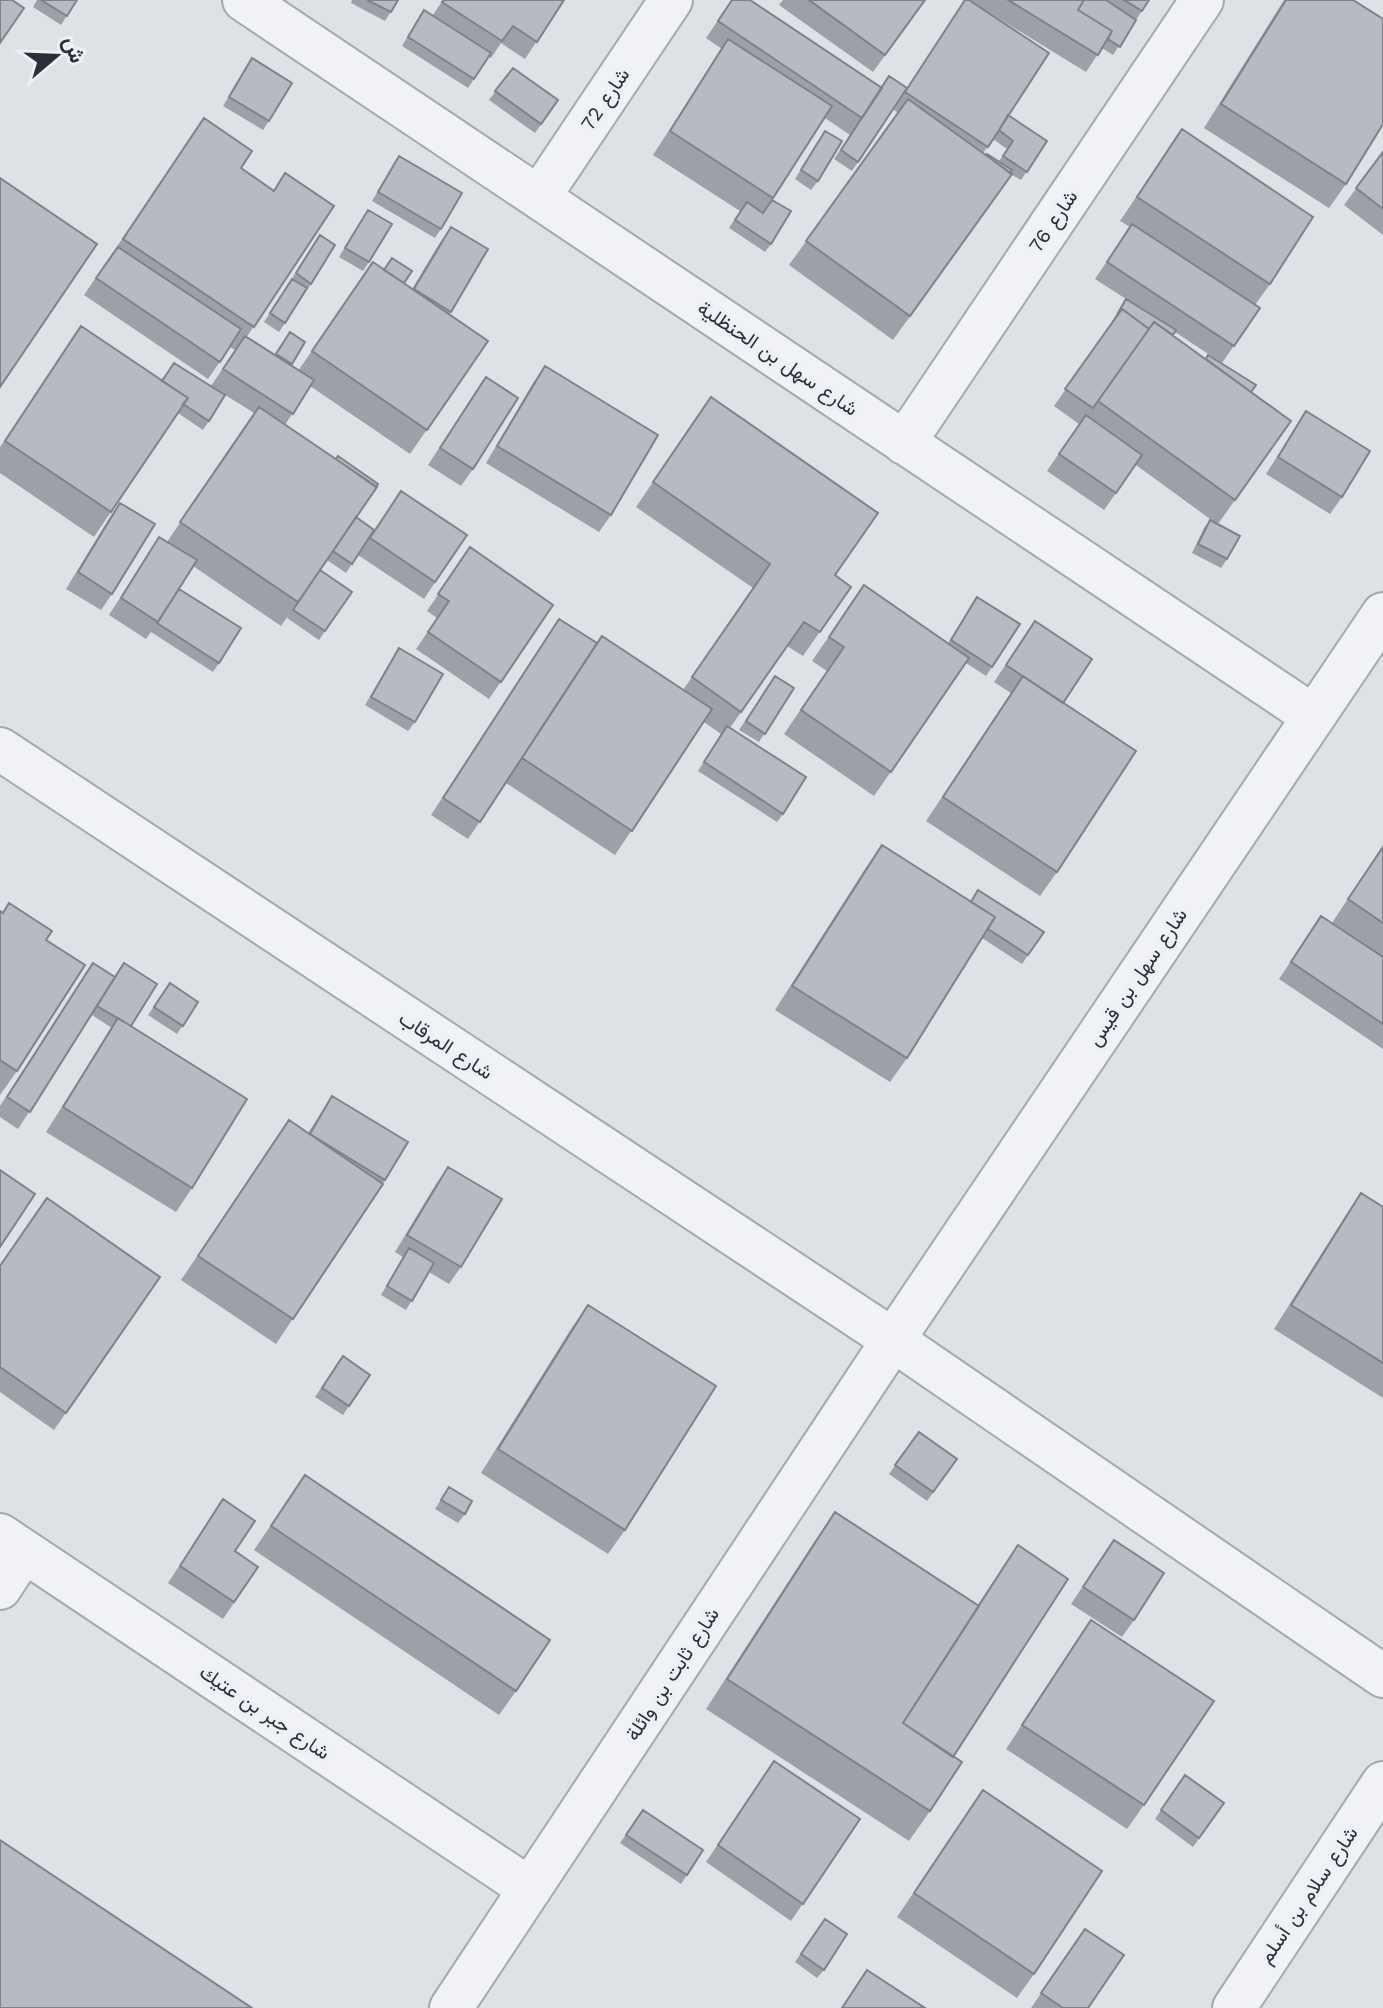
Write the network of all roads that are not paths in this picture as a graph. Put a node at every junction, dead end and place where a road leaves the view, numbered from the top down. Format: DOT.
graph roads {
  1 [pos="244,0"];
  2 [pos="671,0"];
  3 [pos="1202,0"];
  4 [pos="539,197"];
  5 [pos="904,443"];
  6 [pos="1383,614"];
  7 [pos="1313,716"];
  8 [pos="0,749"];
  9 [pos="893,1340"];
  10 [pos="12,1543"];
  11 [pos="0,1588"];
  12 [pos="1383,1676"];
  13 [pos="1383,1783"];
  14 [pos="530,1889"];
  15 [pos="451,2008"];
  16 [pos="1234,2008"];
  1 -- 4 [label="street, شارع سهل بن الحنظلية"];
  2 -- 4 [label="street, شارع 72"];
  3 -- 5 [label="street, شارع 76"];
  4 -- 5 [label="street, شارع سهل بن الحنظلية"];
  5 -- 7 [label="street, شارع سهل بن الحنظلية"];
  6 -- 7 [label="street, شارع سهل بن قيس"];
  7 -- 9 [label="street, شارع سهل بن قيس"];
  8 -- 9 [label="street, شارع المرقاب"];
  9 -- 12 [label="street, شارع المرقاب"];
  9 -- 14 [label="street, شارع ثابت بن وائلة"];
  10 -- 11 [label="street"];
  10 -- 14 [label="street, شارع جبر بن عتيك"];
  13 -- 16 [label="street, شارع سلام بن أسلم"];
  14 -- 15 [label="street, شارع ثابت بن وائلة"];
}
